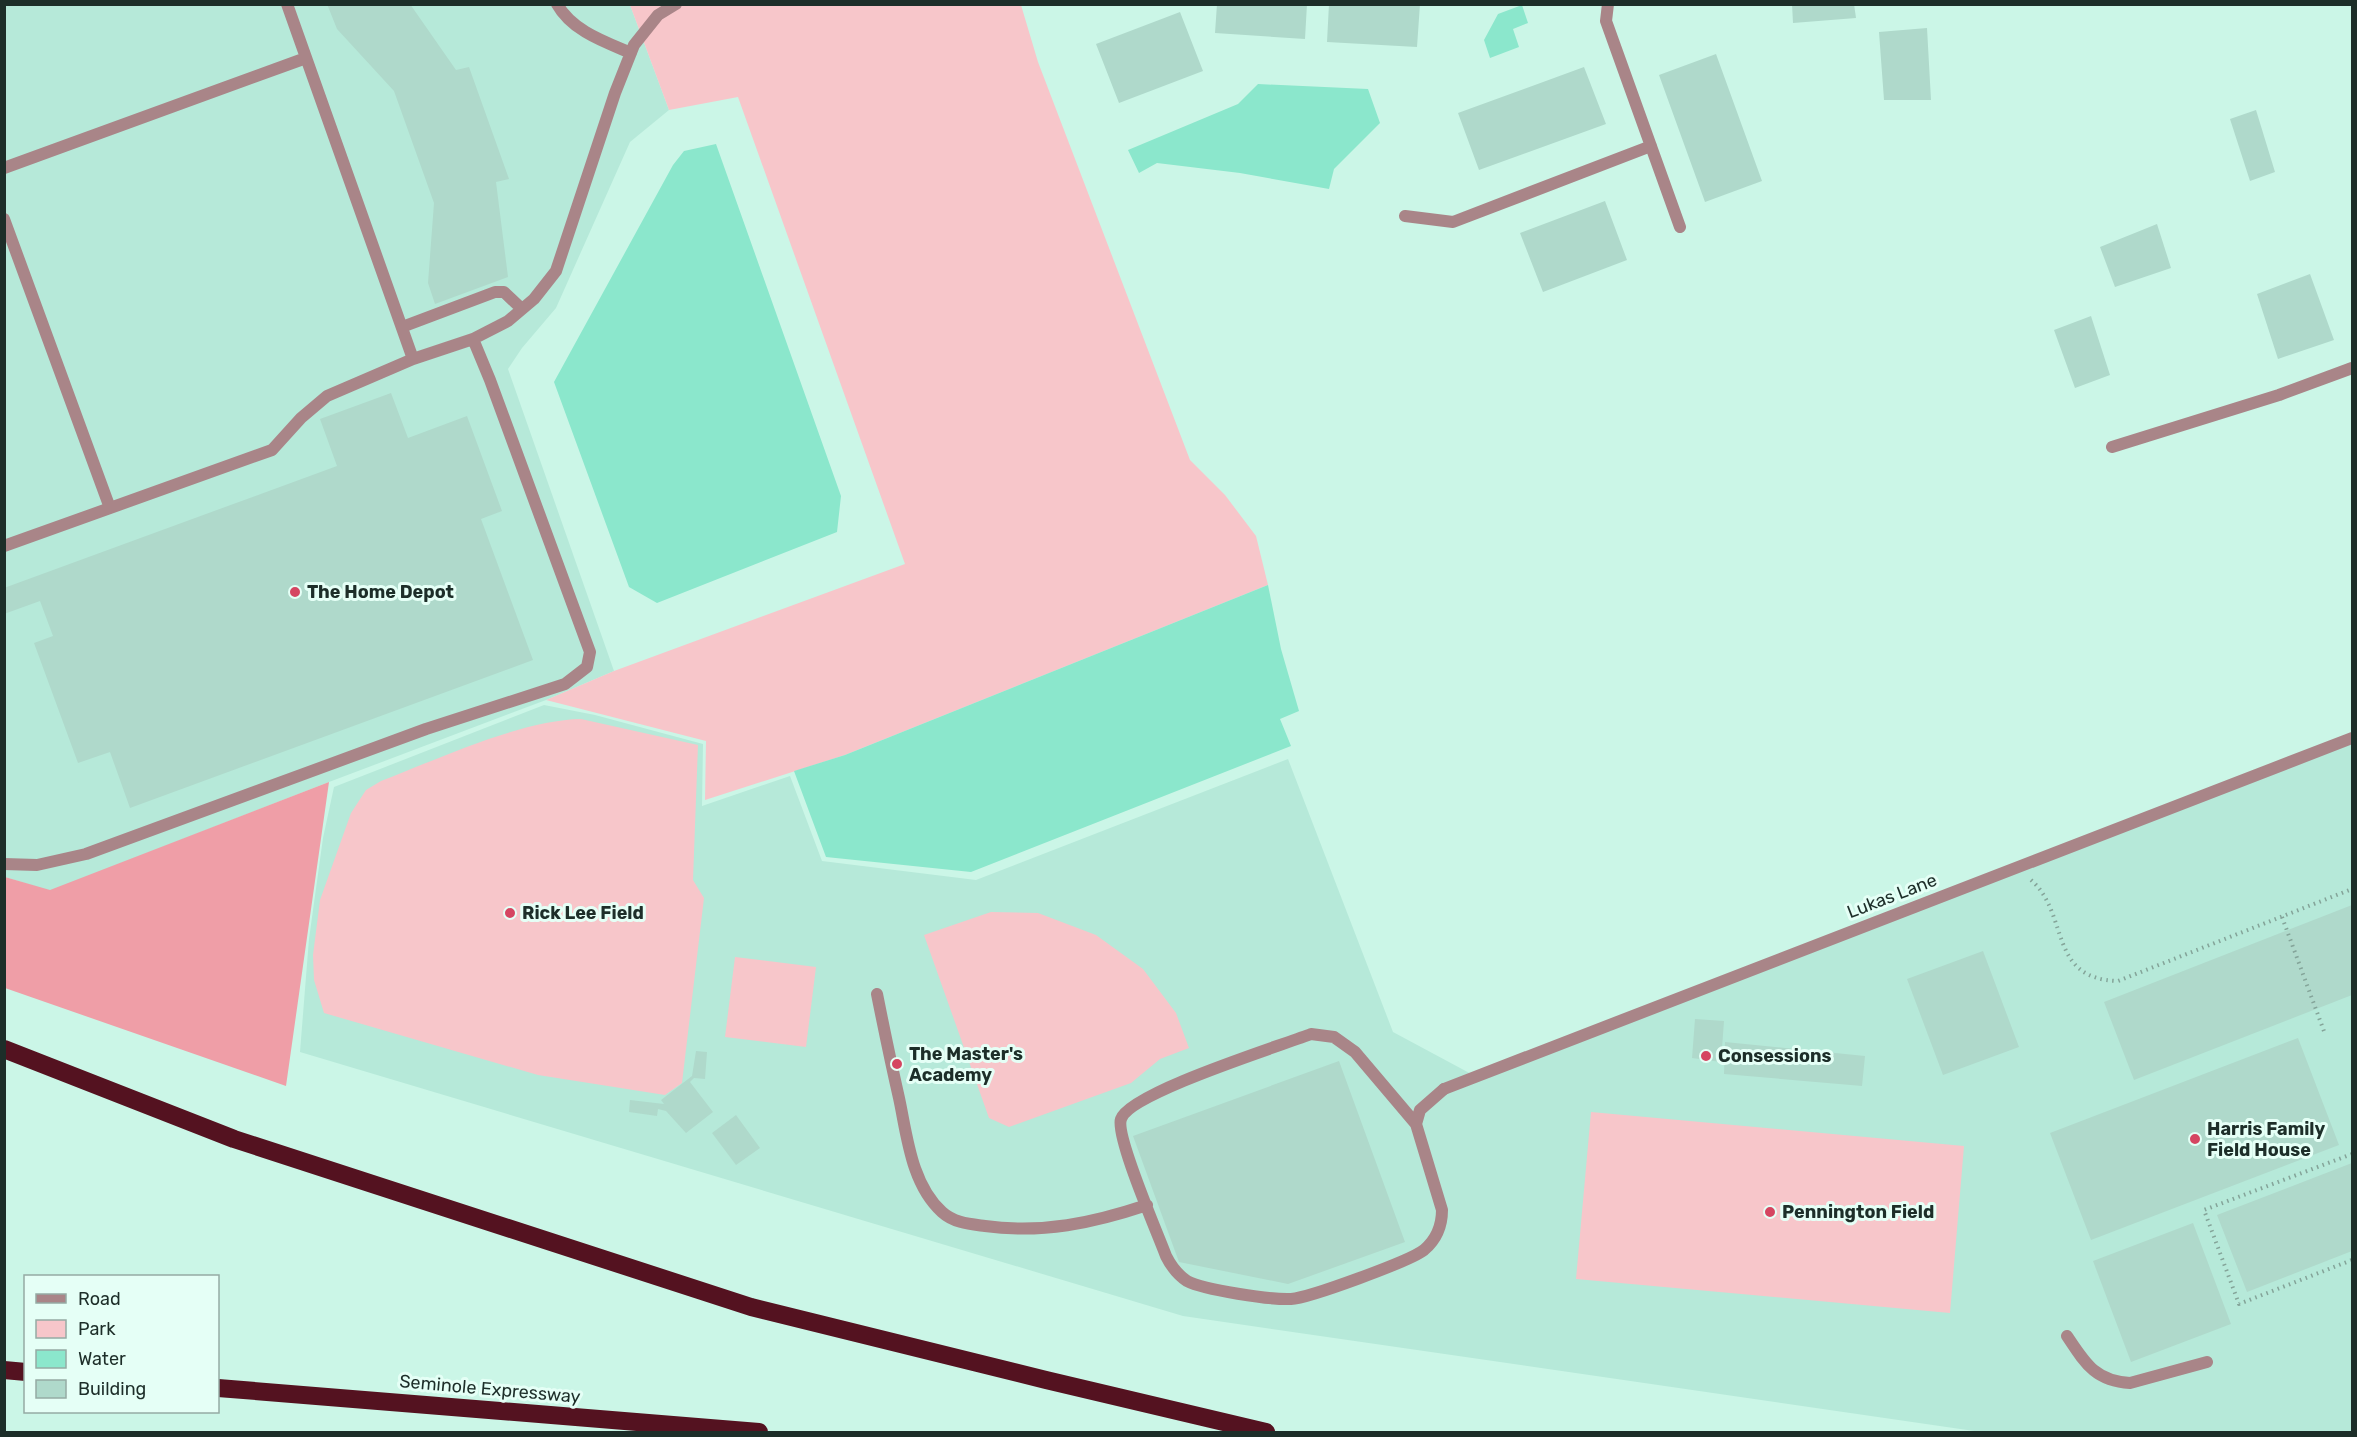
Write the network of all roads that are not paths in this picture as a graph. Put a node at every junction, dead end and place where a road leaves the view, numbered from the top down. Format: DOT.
graph roads {
  1 [pos="287,4"];
  2 [pos="557,4"];
  3 [pos="676,4"];
  4 [pos="1608,4"];
  5 [pos="631,53"];
  6 [pos="306,58"];
  7 [pos="1651,146"];
  8 [pos="4,168"];
  9 [pos="1405,216"];
  10 [pos="4,219"];
  11 [pos="1680,226"];
  12 [pos="522,309"];
  13 [pos="402,327"];
  14 [pos="473,339"];
  15 [pos="414,359"];
  16 [pos="2352,368"];
  17 [pos="2112,447"];
  18 [pos="110,508"];
  19 [pos="4,546"];
  20 [pos="2352,738"];
  21 [pos="4,864"];
  22 [pos="877,994"];
  23 [pos="4,1049"];
  24 [pos="1416,1124"];
  25 [pos="1147,1205"];
  26 [pos="2067,1336"];
  27 [pos="2207,1362"];
  28 [pos="4,1370"];
  29 [pos="24,1372"];
  30 [pos="219,1388"];
  31 [pos="759,1432"];
  32 [pos="1266,1432"];
  1 -- 6 [label="street"];
  2 -- 5 [label="street"];
  3 -- 5 [label="street"];
  4 -- 7 [label="street"];
  5 -- 12 [label="street"];
  6 -- 8 [label="street"];
  6 -- 13 [label="street"];
  7 -- 9 [label="street"];
  7 -- 11 [label="street"];
  10 -- 18 [label="street"];
  12 -- 13 [label="street"];
  12 -- 14 [label="street"];
  13 -- 15 [label="street"];
  14 -- 15 [label="street"];
  14 -- 21 [label="street"];
  15 -- 18 [label="street"];
  16 -- 17 [label="street"];
  18 -- 19 [label="street"];
  20 -- 24 [label="street, Lukas Lane"];
  22 -- 25 [label="street"];
  23 -- 32 [label="highway"];
  24 -- 25 [label="street"];
  24 -- 25 [label="street"];
  26 -- 27 [label="street"];
  28 -- 29 [label="highway"];
  30 -- 31 [label="highway, Seminole Expressway"];
}
